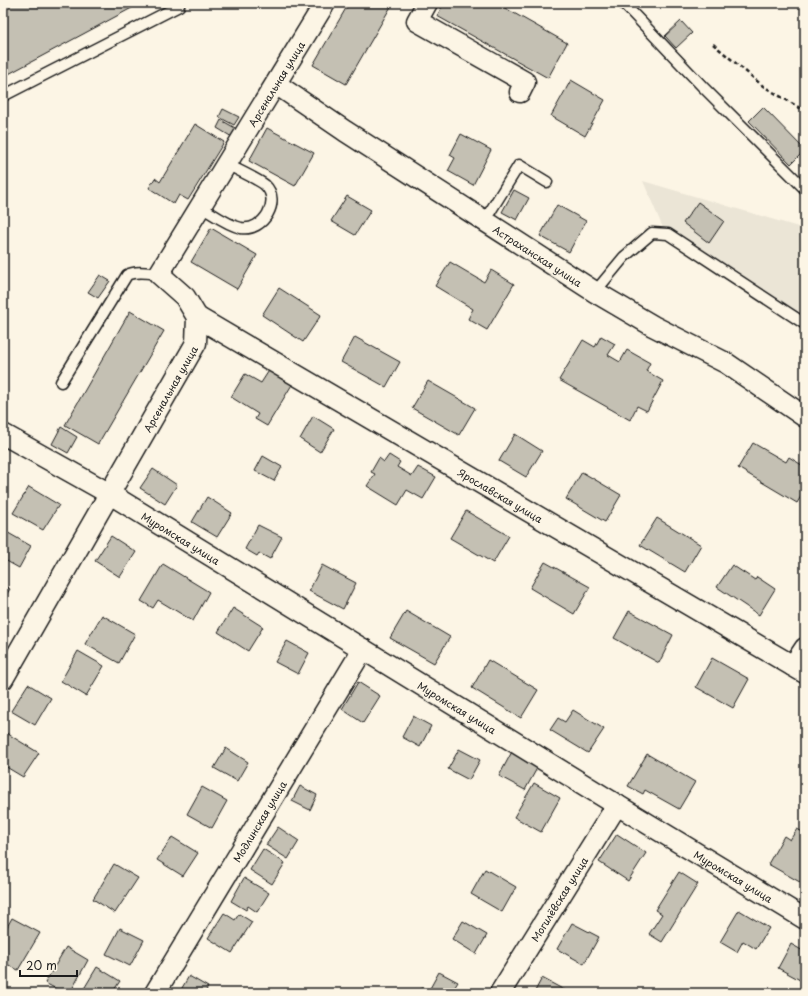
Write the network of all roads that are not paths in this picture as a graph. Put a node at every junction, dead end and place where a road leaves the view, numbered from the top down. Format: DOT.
graph roads {
  1 [pos="177,3"];
  2 [pos="325,3"];
  3 [pos="427,3"];
  4 [pos="623,3"];
  5 [pos="276,84"];
  6 [pos="520,92"];
  7 [pos="3,96"];
  8 [pos="227,164"];
  9 [pos="547,182"];
  10 [pos="805,189"];
  11 [pos="201,207"];
  12 [pos="485,220"];
  13 [pos="159,274"];
  14 [pos="596,292"];
  15 [pos="197,317"];
  16 [pos="805,324"];
  17 [pos="61,382"];
  18 [pos="805,417"];
  19 [pos="3,434"];
  20 [pos="110,494"];
  21 [pos="805,648"];
  22 [pos="363,649"];
  23 [pos="799,670"];
  24 [pos="3,679"];
  25 [pos="617,805"];
  26 [pos="805,919"];
  27 [pos="155,993"];
  28 [pos="500,993"];
  1 -- 7 [label="lane"];
  2 -- 5 [label="street, Арсенальная улица"];
  3 -- 6 [label="street"];
  4 -- 10 [label="lane"];
  5 -- 8 [label="street, Арсенальная улица"];
  5 -- 12 [label="street, Астраханская улица"];
  8 -- 11 [label="street, Арсенальная улица"];
  8 -- 11 [label="lane"];
  9 -- 12 [label="lane"];
  11 -- 13 [label="street, Арсенальная улица"];
  12 -- 14 [label="street, Астраханская улица"];
  13 -- 15 [label="street"];
  13 -- 17 [label="lane"];
  14 -- 16 [label="lane"];
  14 -- 18 [label="street, Астраханская улица"];
  15 -- 20 [label="street, Арсенальная улица"];
  15 -- 23 [label="street, Ярославская улица"];
  19 -- 20 [label="street, Муромская улица"];
  20 -- 22 [label="street, Муромская улица"];
  20 -- 24 [label="street, Арсенальная улица"];
  21 -- 23 [label="street"];
  22 -- 25 [label="street, Муромская улица"];
  22 -- 27 [label="street, Модлинская улица"];
  25 -- 26 [label="street, Муромская улица"];
  25 -- 28 [label="street, Могилёвская улица"];
}
